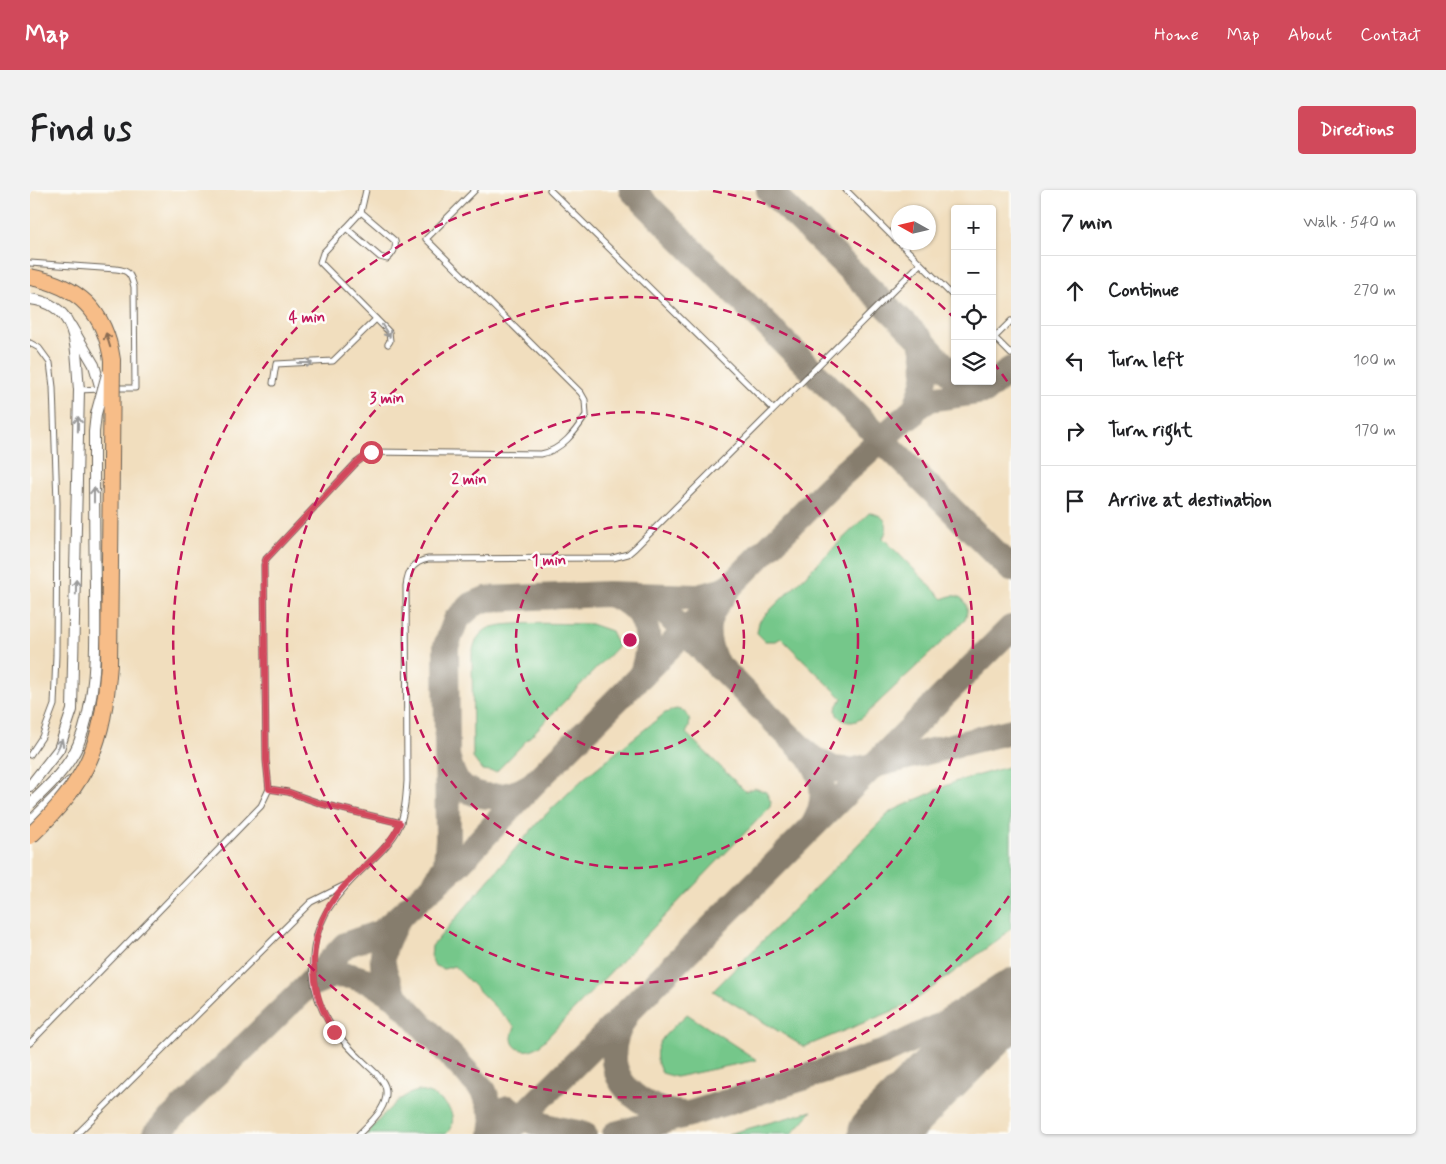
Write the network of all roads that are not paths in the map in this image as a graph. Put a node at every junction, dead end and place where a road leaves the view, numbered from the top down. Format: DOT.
graph roads {
  1 [pos="366,190"];
  2 [pos="475,190"];
  3 [pos="550,190"];
  4 [pos="846,190"];
  5 [pos="361,212"];
  6 [pos="346,228"];
  7 [pos="891,234"];
  8 [pos="907,250"];
  9 [pos="30,263"];
  10 [pos="920,264"];
  11 [pos="30,276"];
  12 [pos="952,295"];
  13 [pos="30,299"];
  14 [pos="376,319"];
  15 [pos="1011,321"];
  16 [pos="71,326"];
  17 [pos="996,334"];
  18 [pos="996,338"];
  19 [pos="30,343"];
  20 [pos="388,344"];
  21 [pos="1011,354"];
  22 [pos="112,360"];
  23 [pos="273,383"];
  24 [pos="101,389"];
  25 [pos="79,390"];
  26 [pos="773,409"];
  27 [pos="30,755"];
  28 [pos="30,786"];
  29 [pos="269,789"];
  30 [pos="30,804"];
  31 [pos="30,822"];
  32 [pos="400,823"];
  33 [pos="30,836"];
  34 [pos="345,885"];
  35 [pos="30,1043"];
  36 [pos="77,1134"];
  37 [pos="359,1134"];
  1 -- 5 [label="lane"];
  2 -- 29 [label="lane"];
  3 -- 26 [label="lane"];
  4 -- 7 [label="lane"];
  5 -- 6 [label="lane"];
  5 -- 6 [label="lane"];
  6 -- 14 [label="lane"];
  8 -- 10 [label="lane"];
  9 -- 24 [label="lane"];
  10 -- 12 [label="lane"];
  10 -- 26 [label="lane"];
  22 -- 11 [label="highway, one-way, bridge"];
  13 -- 16 [label="street"];
  14 -- 20 [label="lane, one-way"];
  23 -- 14 [label="lane, one-way"];
  15 -- 17 [label="lane"];
  16 -- 24 [label="street"];
  16 -- 25 [label="street"];
  18 -- 21 [label="lane"];
  19 -- 27 [label="lane"];
  30 -- 22 [label="street, one-way, bridge"];
  22 -- 33 [label="highway, bridge"];
  24 -- 25 [label="lane"];
  24 -- 31 [label="street"];
  28 -- 25 [label="street, one-way"];
  26 -- 32 [label="lane"];
  29 -- 32 [label="lane"];
  29 -- 35 [label="lane"];
  32 -- 34 [label="lane"];
  34 -- 36 [label="lane"];
  34 -- 37 [label="lane"];
}
